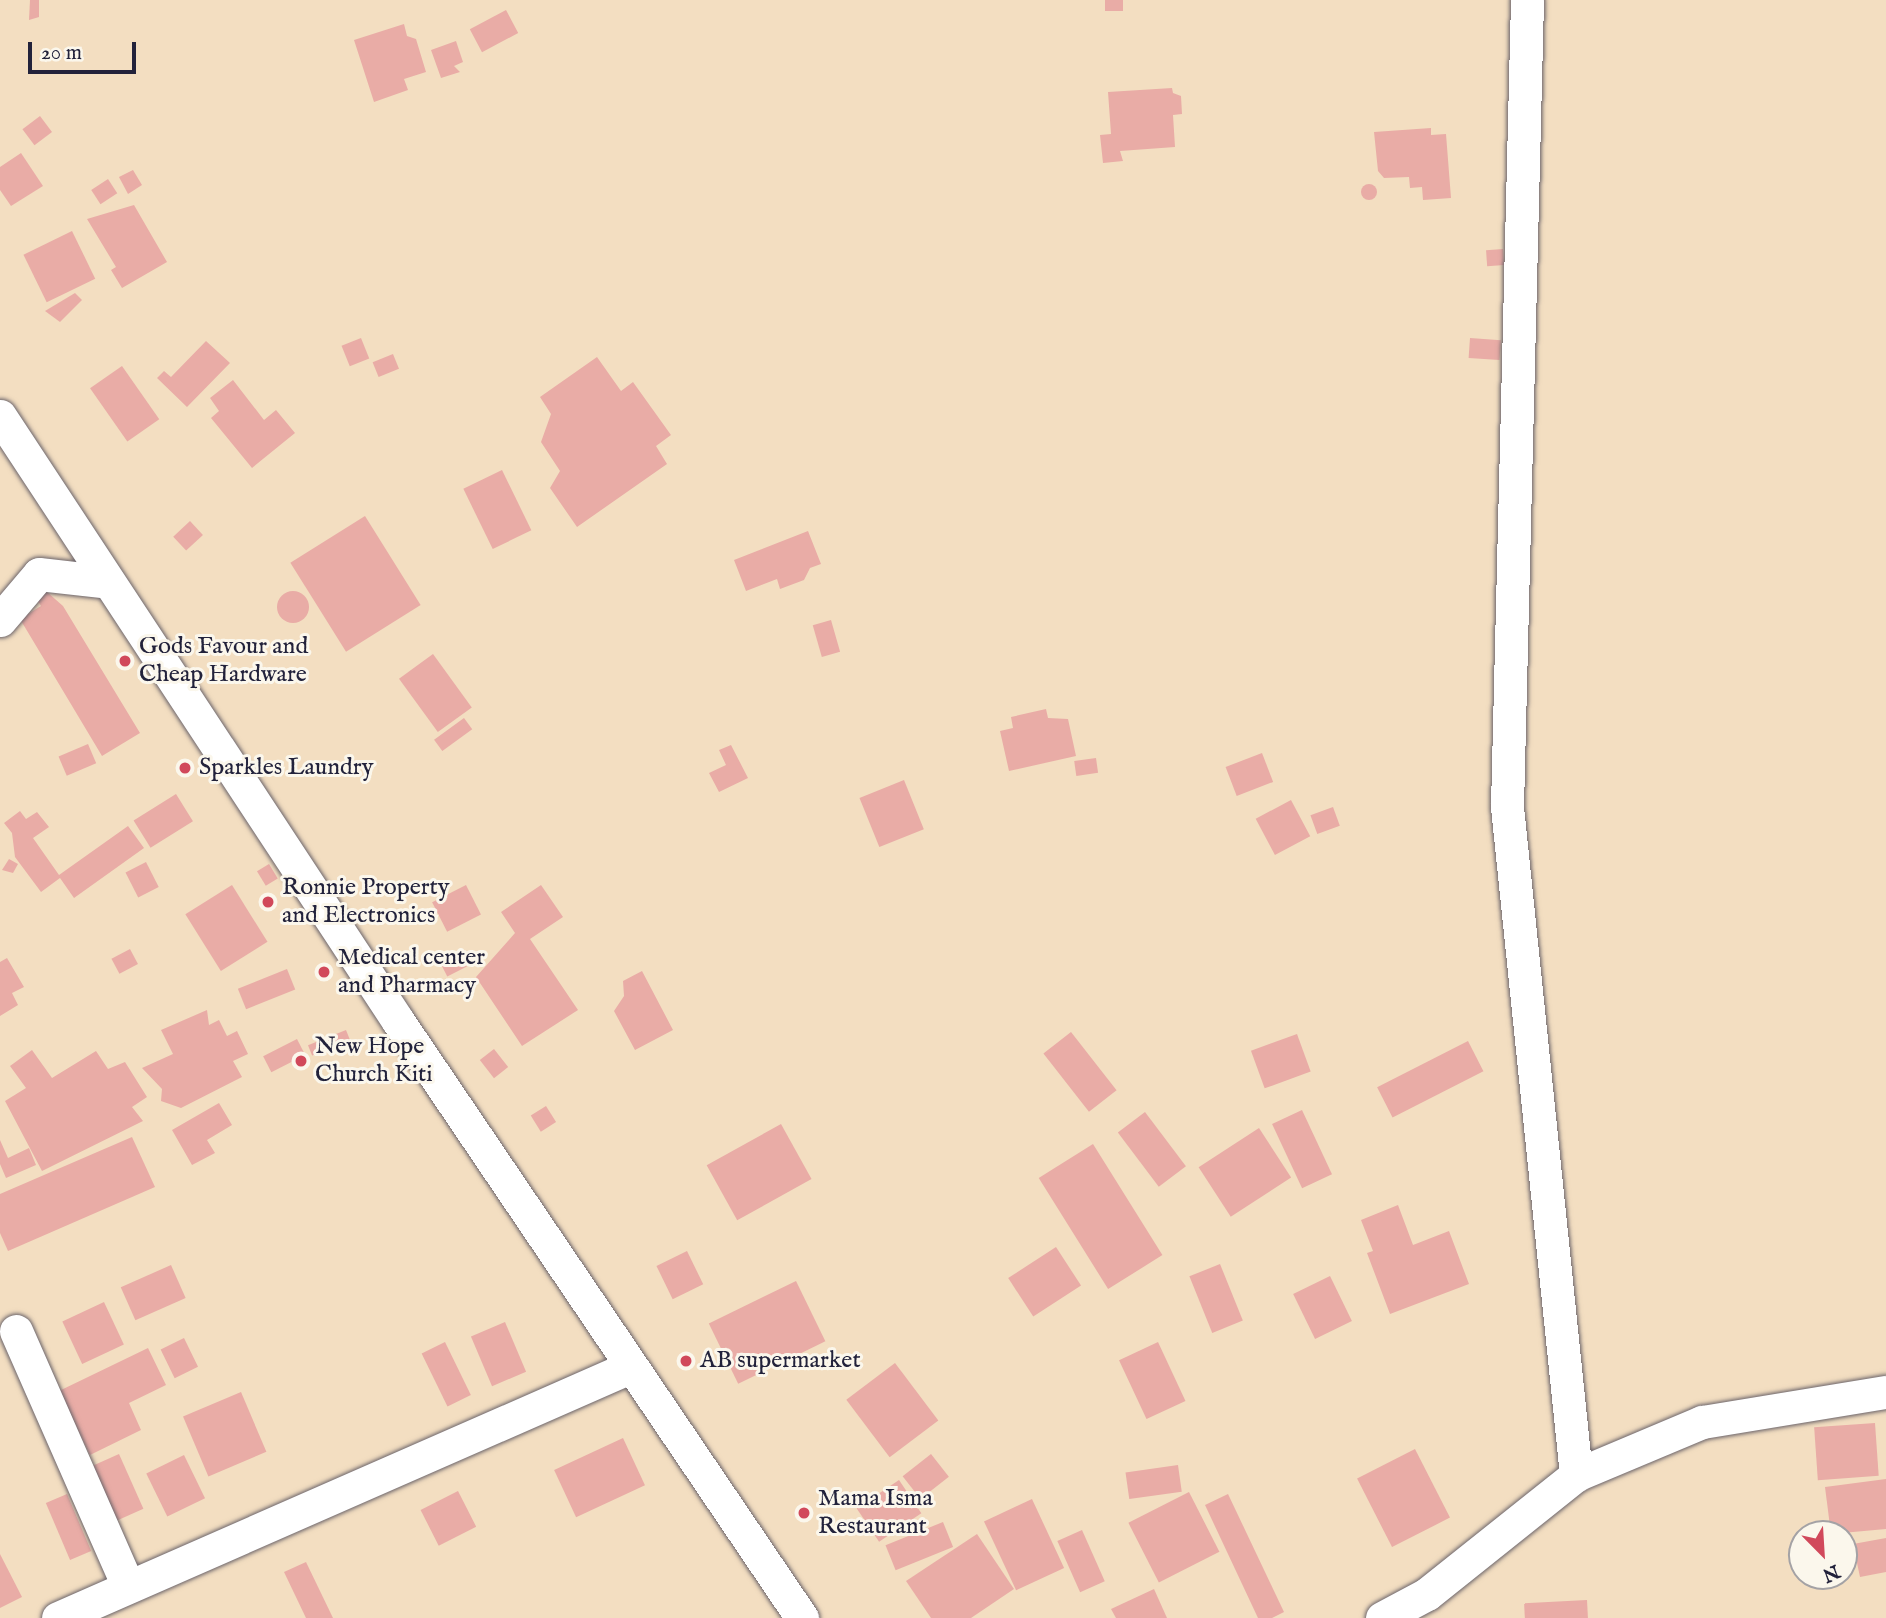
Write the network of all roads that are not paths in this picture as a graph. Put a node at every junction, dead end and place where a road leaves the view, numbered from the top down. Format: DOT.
graph roads {
  1 [pos="1527,0"];
  2 [pos="0,416"];
  3 [pos="109,582"];
  4 [pos="0,620"];
  5 [pos="16,1331"];
  6 [pos="630,1367"];
  7 [pos="1886,1392"];
  8 [pos="1576,1475"];
  9 [pos="128,1586"];
  10 [pos="58,1618"];
  11 [pos="802,1618"];
  12 [pos="1382,1618"];
  1 -- 8 [label="street"];
  2 -- 3 [label="street"];
  3 -- 4 [label="street"];
  3 -- 6 [label="street"];
  5 -- 9 [label="street"];
  6 -- 9 [label="street"];
  6 -- 11 [label="street"];
  7 -- 8 [label="street"];
  8 -- 12 [label="street"];
  9 -- 10 [label="street"];
}
